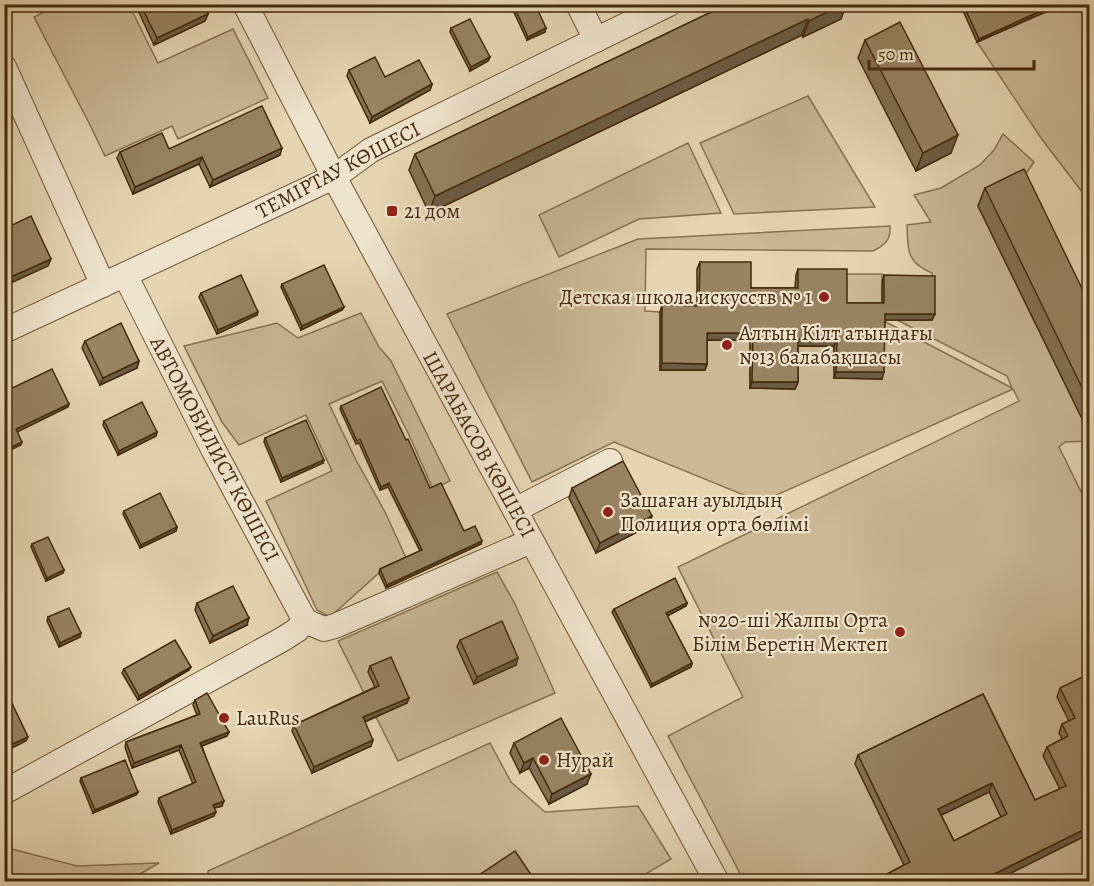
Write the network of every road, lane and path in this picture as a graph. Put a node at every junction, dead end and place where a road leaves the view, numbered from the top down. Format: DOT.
graph roads {
  1 [pos="245,4"];
  2 [pos="578,4"];
  3 [pos="669,4"];
  4 [pos="596,40"];
  5 [pos="4,67"];
  6 [pos="334,177"];
  7 [pos="114,280"];
  8 [pos="4,331"];
  9 [pos="610,461"];
  10 [pos="515,510"];
  11 [pos="531,541"];
  12 [pos="305,621"];
  13 [pos="4,792"];
  14 [pos="717,882"];
  1 -- 6 [label="street, ШАРАБАСОВ КӨШЕСІ"];
  2 -- 4 [label="street"];
  3 -- 4 [label="street, ТЕМІРТАУ КӨШЕСІ"];
  4 -- 6 [label="street, ТЕМІРТАУ КӨШЕСІ"];
  5 -- 7 [label="street, АВТОМОБИЛИСТ КӨШЕСІ"];
  6 -- 7 [label="street, ТЕМІРТАУ КӨШЕСІ"];
  6 -- 10 [label="street, ШАРАБАСОВ КӨШЕСІ"];
  7 -- 8 [label="street, ТЕМІРТАУ КӨШЕСІ"];
  7 -- 12 [label="street, АВТОМОБИЛИСТ КӨШЕСІ"];
  9 -- 10 [label="street"];
  10 -- 11 [label="street, ШАРАБАСОВ КӨШЕСІ"];
  11 -- 12 [label="street"];
  11 -- 14 [label="street, ШАРАБАСОВ КӨШЕСІ"];
  12 -- 13 [label="street"];
}
